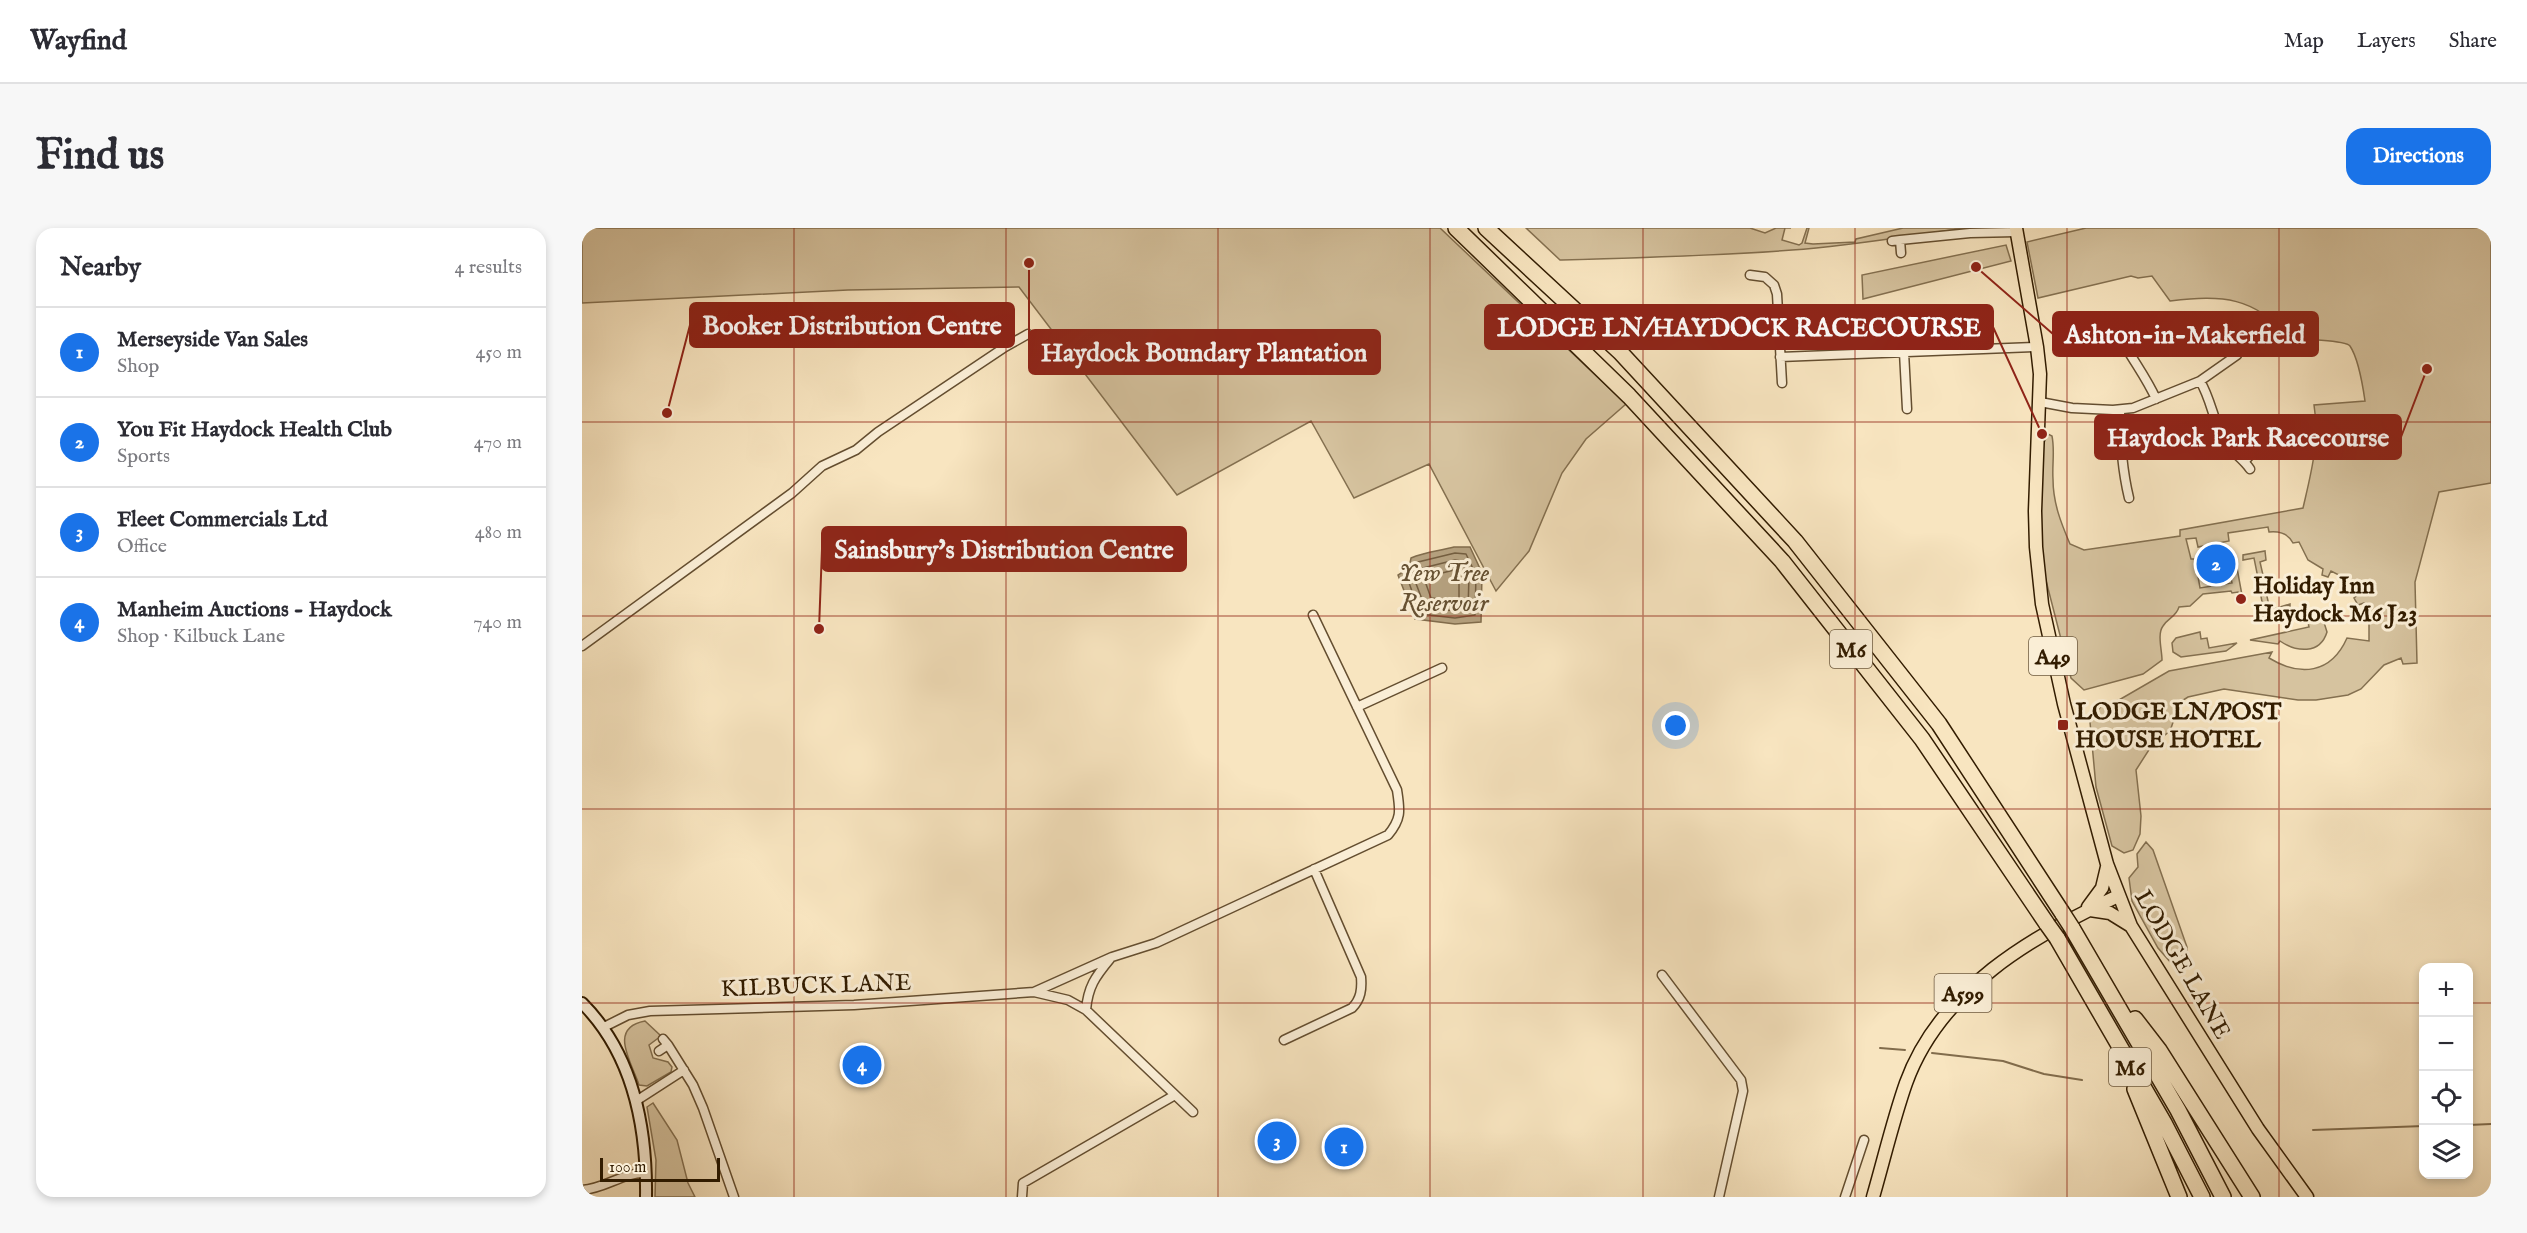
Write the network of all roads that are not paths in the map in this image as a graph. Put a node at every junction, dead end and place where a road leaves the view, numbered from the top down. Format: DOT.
graph roads {
  1 [pos="1456,228"];
  2 [pos="1486,228"];
  3 [pos="2016,230"];
  4 [pos="1901,253"];
  5 [pos="1750,275"];
  6 [pos="2109,317"];
  7 [pos="995,328"];
  8 [pos="1028,334"];
  9 [pos="1005,347"];
  10 [pos="2037,347"];
  11 [pos="1904,352"];
  12 [pos="2237,355"];
  13 [pos="1780,357"];
  14 [pos="2200,381"];
  15 [pos="1782,383"];
  16 [pos="2156,399"];
  17 [pos="2040,402"];
  18 [pos="1907,409"];
  19 [pos="2120,410"];
  20 [pos="2258,446"];
  21 [pos="2245,461"];
  22 [pos="2250,469"];
  23 [pos="2129,498"];
  24 [pos="1313,615"];
  25 [pos="582,646"];
  26 [pos="1442,668"];
  27 [pos="1357,706"];
  28 [pos="2107,864"];
  29 [pos="1314,869"];
  30 [pos="2118,896"];
  31 [pos="2083,912"];
  32 [pos="2131,926"];
  33 [pos="1112,957"];
  34 [pos="2094,963"];
  35 [pos="1662,975"];
  36 [pos="1034,992"];
  37 [pos="582,1003"];
  38 [pos="1086,1010"];
  39 [pos="604,1027"];
  40 [pos="1284,1040"];
  41 [pos="2117,1046"];
  42 [pos="659,1052"];
  43 [pos="684,1070"];
  44 [pos="1175,1095"];
  45 [pos="636,1101"];
  46 [pos="1192,1112"];
  47 [pos="1864,1140"];
  48 [pos="646,1173"];
  49 [pos="582,1190"];
  50 [pos="646,1197"];
  51 [pos="734,1197"];
  52 [pos="1022,1197"];
  53 [pos="1719,1197"];
  54 [pos="1845,1197"];
  55 [pos="1873,1197"];
  56 [pos="2179,1197"];
  57 [pos="2202,1197"];
  58 [pos="2223,1197"];
  59 [pos="2252,1197"];
  60 [pos="2307,1197"];
  1 -- 41 [label="highway, M6, bridge"];
  2 -- 34 [label="highway, M6, bridge"];
  3 -- 4 [label="street"];
  3 -- 10 [label="main road, LODGE LANE / A49"];
  5 -- 13 [label="street"];
  6 -- 16 [label="street"];
  7 -- 9 [label="street"];
  8 -- 9 [label="street"];
  9 -- 25 [label="street"];
  10 -- 11 [label="street"];
  10 -- 17 [label="main road, LODGE LANE / A49"];
  11 -- 13 [label="street"];
  11 -- 18 [label="street"];
  12 -- 14 [label="street"];
  13 -- 15 [label="street"];
  14 -- 16 [label="street"];
  14 -- 21 [label="street"];
  16 -- 19 [label="street"];
  17 -- 19 [label="street"];
  17 -- 28 [label="main road, LODGE LANE / A49"];
  19 -- 23 [label="street"];
  20 -- 21 [label="street"];
  21 -- 22 [label="street"];
  24 -- 27 [label="street, KILBUCK LANE"];
  26 -- 27 [label="street"];
  27 -- 29 [label="street, KILBUCK LANE"];
  28 -- 30 [label="main road, LODGE LANE / A49"];
  28 -- 31 [label="main road, A599"];
  29 -- 33 [label="street, KILBUCK LANE"];
  29 -- 40 [label="street"];
  30 -- 31 [label="main road, A599"];
  30 -- 32 [label="main road, LODGE LANE / A49"];
  31 -- 32 [label="main road"];
  31 -- 55 [label="main road, A599"];
  32 -- 60 [label="main road, LODGE LANE / A49"];
  33 -- 36 [label="street, KILBUCK LANE"];
  33 -- 38 [label="street"];
  34 -- 58 [label="highway, M6"];
  34 -- 59 [label="highway"];
  35 -- 53 [label="street"];
  36 -- 38 [label="street, KILBUCK LANE"];
  36 -- 39 [label="street, KILBUCK LANE"];
  37 -- 39 [label="street"];
  38 -- 44 [label="street, KILBUCK LANE"];
  39 -- 45 [label="street"];
  41 -- 56 [label="highway"];
  41 -- 57 [label="highway, M6"];
  42 -- 43 [label="street"];
  43 -- 45 [label="street"];
  43 -- 51 [label="street"];
  44 -- 46 [label="street, KILBUCK LANE"];
  44 -- 52 [label="street"];
  45 -- 48 [label="street"];
  47 -- 54 [label="street"];
  48 -- 49 [label="street"];
  48 -- 50 [label="street"];
}
